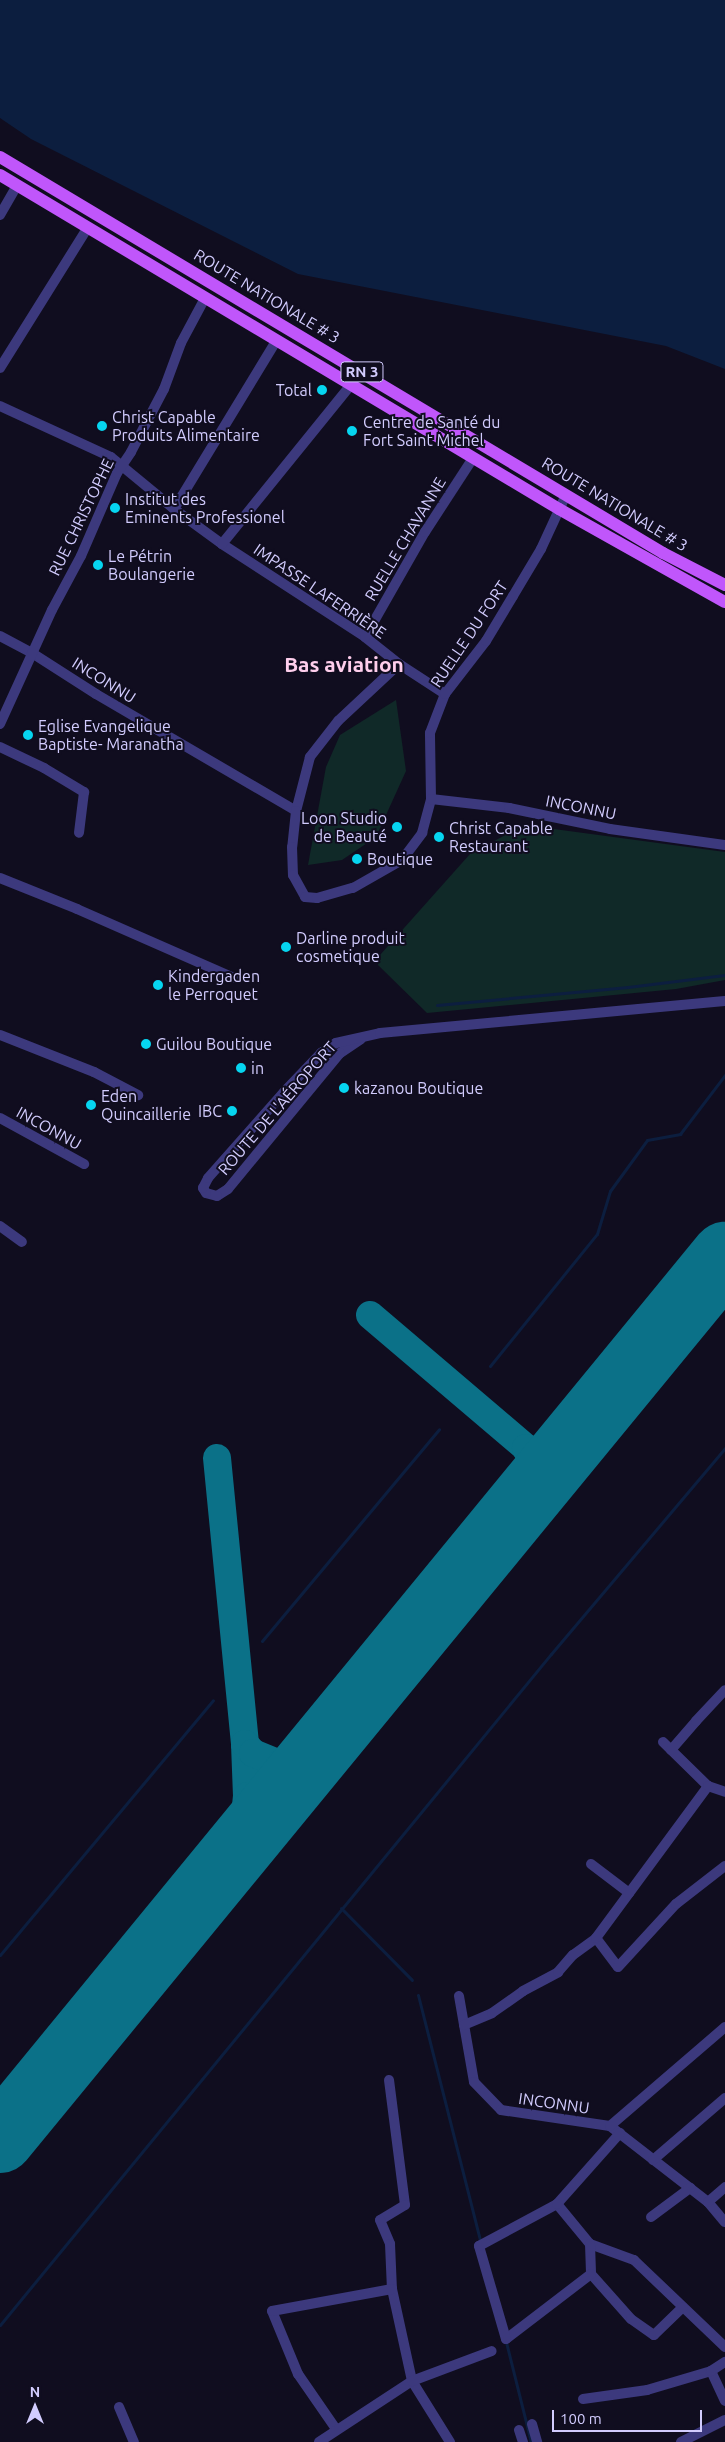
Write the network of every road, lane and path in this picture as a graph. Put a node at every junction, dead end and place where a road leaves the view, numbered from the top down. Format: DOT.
graph roads {
  1 [pos="0,157"];
  2 [pos="0,175"];
  3 [pos="17,185"];
  4 [pos="0,215"];
  5 [pos="87,229"];
  6 [pos="205,298"];
  7 [pos="276,341"];
  8 [pos="0,368"];
  9 [pos="350,386"];
  10 [pos="402,396"];
  11 [pos="0,406"];
  12 [pos="392,410"];
  13 [pos="473,458"];
  14 [pos="121,466"];
  15 [pos="566,495"];
  16 [pos="174,509"];
  17 [pos="559,509"];
  18 [pos="222,544"];
  19 [pos="725,585"];
  20 [pos="725,602"];
  21 [pos="0,636"];
  22 [pos="364,637"];
  23 [pos="32,653"];
  24 [pos="399,664"];
  25 [pos="445,694"];
  26 [pos="0,724"];
  27 [pos="0,747"];
  28 [pos="431,799"];
  29 [pos="296,811"];
  30 [pos="79,833"];
  31 [pos="725,845"];
  32 [pos="0,878"];
  33 [pos="234,978"];
  34 [pos="725,1001"];
  35 [pos="0,1035"];
  36 [pos="361,1039"];
  37 [pos="138,1095"];
  38 [pos="0,1118"];
  39 [pos="84,1164"];
  40 [pos="0,1226"];
  41 [pos="22,1242"];
  42 [pos="725,1690"];
  43 [pos="663,1742"];
  44 [pos="671,1750"];
  45 [pos="708,1786"];
  46 [pos="725,1792"];
  47 [pos="591,1864"];
  48 [pos="725,1866"];
  49 [pos="629,1893"];
  50 [pos="596,1938"];
  51 [pos="459,1996"];
  52 [pos="464,2025"];
  53 [pos="725,2027"];
  54 [pos="389,2080"];
  55 [pos="725,2098"];
  56 [pos="610,2126"];
  57 [pos="620,2133"];
  58 [pos="653,2160"];
  59 [pos="690,2188"];
  60 [pos="725,2188"];
  61 [pos="708,2202"];
  62 [pos="557,2204"];
  63 [pos="651,2217"];
  64 [pos="725,2222"];
  65 [pos="590,2244"];
  66 [pos="591,2274"];
  67 [pos="392,2289"];
  68 [pos="683,2307"];
  69 [pos="725,2347"];
  70 [pos="492,2352"];
  71 [pos="725,2362"];
  72 [pos="711,2371"];
  73 [pos="412,2381"];
  74 [pos="583,2400"];
  75 [pos="725,2401"];
  76 [pos="119,2407"];
  77 [pos="725,2420"];
  78 [pos="532,2424"];
  79 [pos="336,2429"];
  80 [pos="520,2430"];
  81 [pos="703,2432"];
  82 [pos="134,2442"];
  83 [pos="319,2442"];
  84 [pos="450,2442"];
  85 [pos="523,2442"];
  86 [pos="537,2442"];
  87 [pos="682,2442"];
  88 [pos="708,2442"];
  1 -- 10 [label="main road, ROUTE NATIONALE # 3 / RN 3"];
  2 -- 3 [label="main road, ROUTE NATIONALE # 3 / RN 3"];
  3 -- 4 [label="street"];
  3 -- 5 [label="main road, ROUTE NATIONALE # 3 / RN 3"];
  5 -- 6 [label="main road, ROUTE NATIONALE # 3 / RN 3"];
  5 -- 8 [label="street"];
  6 -- 7 [label="main road, ROUTE NATIONALE # 3 / RN 3"];
  6 -- 14 [label="street, RUE CHRISTOPHE"];
  7 -- 9 [label="main road, ROUTE NATIONALE # 3 / RN 3"];
  7 -- 16 [label="street"];
  9 -- 12 [label="main road, ROUTE NATIONALE # 3 / RN 3"];
  9 -- 18 [label="street"];
  10 -- 12 [label="main road"];
  10 -- 15 [label="main road, ROUTE NATIONALE # 3 / RN 3"];
  11 -- 14 [label="street, IMPASSE LAFERRIÈRE"];
  12 -- 13 [label="main road, ROUTE NATIONALE # 3 / RN 3"];
  13 -- 17 [label="main road, ROUTE NATIONALE # 3 / RN 3"];
  13 -- 22 [label="street, RUELLE CHAVANNE"];
  14 -- 16 [label="street, IMPASSE LAFERRIÈRE"];
  14 -- 23 [label="street, RUE CHRISTOPHE"];
  15 -- 17 [label="street, RUELLE DU FORT"];
  15 -- 19 [label="main road, ROUTE NATIONALE # 3 / RN 3"];
  16 -- 18 [label="street, IMPASSE LAFERRIÈRE"];
  17 -- 20 [label="main road, ROUTE NATIONALE # 3 / RN 3"];
  17 -- 25 [label="street, RUELLE DU FORT"];
  18 -- 22 [label="street, IMPASSE LAFERRIÈRE"];
  21 -- 23 [label="street, INCONNU"];
  22 -- 24 [label="street, IMPASSE LAFERRIÈRE"];
  23 -- 26 [label="street, RUE CHRISTOPHE"];
  23 -- 29 [label="street, INCONNU"];
  24 -- 25 [label="street, IMPASSE LAFERRIÈRE"];
  24 -- 29 [label="street, RUELLE DU FORT"];
  25 -- 28 [label="street, RUELLE DU FORT"];
  27 -- 30 [label="street"];
  28 -- 29 [label="street, RUELLE DU FORT"];
  28 -- 31 [label="street, INCONNU"];
  32 -- 33 [label="street"];
  34 -- 36 [label="street, ROUTE DE L'AÉROPORT"];
  35 -- 37 [label="street"];
  36 -- 36 [label="street, ROUTE DE L'AÉROPORT"];
  38 -- 39 [label="street, INCONNU"];
  40 -- 41 [label="street"];
  42 -- 44 [label="street"];
  43 -- 44 [label="street"];
  44 -- 45 [label="street"];
  45 -- 46 [label="street"];
  45 -- 49 [label="street"];
  47 -- 49 [label="street"];
  48 -- 50 [label="street"];
  49 -- 50 [label="street"];
  50 -- 52 [label="street"];
  51 -- 52 [label="street, INCONNU"];
  52 -- 56 [label="street, INCONNU"];
  53 -- 56 [label="street, INCONNU"];
  54 -- 67 [label="street"];
  55 -- 58 [label="street"];
  56 -- 57 [label="street, INCONNU"];
  57 -- 58 [label="street, INCONNU"];
  57 -- 62 [label="street"];
  58 -- 59 [label="street, INCONNU"];
  59 -- 61 [label="street, INCONNU"];
  59 -- 63 [label="street"];
  60 -- 61 [label="street"];
  61 -- 64 [label="street, INCONNU"];
  62 -- 65 [label="street"];
  62 -- 66 [label="street"];
  65 -- 66 [label="street"];
  65 -- 68 [label="street"];
  66 -- 68 [label="street"];
  67 -- 73 [label="street"];
  67 -- 79 [label="street"];
  68 -- 69 [label="street"];
  70 -- 73 [label="street"];
  71 -- 72 [label="street"];
  72 -- 74 [label="street"];
  72 -- 75 [label="street"];
  73 -- 79 [label="street"];
  73 -- 84 [label="street"];
  76 -- 82 [label="street"];
  77 -- 81 [label="street"];
  78 -- 86 [label="street"];
  79 -- 83 [label="street"];
  80 -- 85 [label="street"];
  81 -- 87 [label="street"];
  81 -- 88 [label="street"];
}
